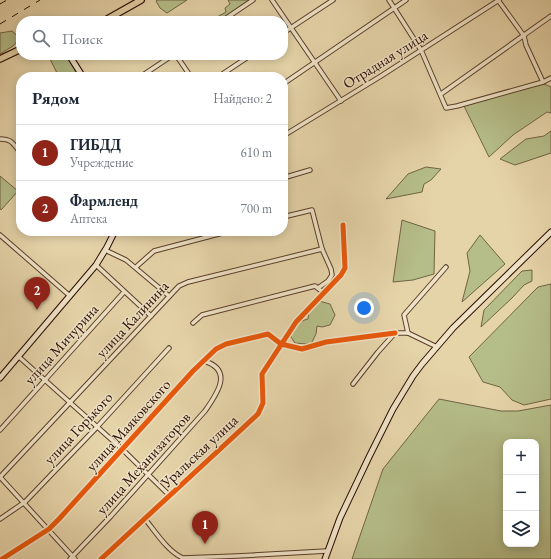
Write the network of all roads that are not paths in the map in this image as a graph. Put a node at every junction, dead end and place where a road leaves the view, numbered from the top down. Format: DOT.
graph roads {
  1 [pos="141,0"];
  2 [pos="253,0"];
  3 [pos="272,0"];
  4 [pos="333,0"];
  5 [pos="389,0"];
  6 [pos="406,0"];
  7 [pos="498,0"];
  8 [pos="395,8"];
  9 [pos="113,16"];
  10 [pos="229,16"];
  11 [pos="283,16"];
  12 [pos="551,16"];
  13 [pos="288,24"];
  14 [pos="291,28"];
  15 [pos="288,30"];
  16 [pos="524,36"];
  17 [pos="422,50"];
  18 [pos="16,51"];
  19 [pos="0,59"];
  20 [pos="72,60"];
  21 [pos="166,60"];
  22 [pos="179,60"];
  23 [pos="244,60"];
  24 [pos="315,62"];
  25 [pos="80,72"];
  26 [pos="148,72"];
  27 [pos="188,72"];
  28 [pos="226,72"];
  29 [pos="551,78"];
  30 [pos="288,81"];
  31 [pos="543,82"];
  32 [pos="441,94"];
  33 [pos="341,101"];
  34 [pos="288,133"];
  35 [pos="0,139"];
  36 [pos="16,147"];
  37 [pos="310,170"];
  38 [pos="288,177"];
  39 [pos="288,216"];
  40 [pos="343,225"];
  41 [pos="551,232"];
  42 [pos="0,235"];
  43 [pos="112,236"];
  44 [pos="211,236"];
  45 [pos="322,248"];
  46 [pos="105,250"];
  47 [pos="96,265"];
  48 [pos="136,267"];
  49 [pos="446,267"];
  50 [pos="318,288"];
  51 [pos="124,292"];
  52 [pos="324,293"];
  53 [pos="70,296"];
  54 [pos="169,296"];
  55 [pos="151,316"];
  56 [pos="192,323"];
  57 [pos="395,333"];
  58 [pos="408,333"];
  59 [pos="281,344"];
  60 [pos="437,346"];
  61 [pos="169,348"];
  62 [pos="18,356"];
  63 [pos="204,361"];
  64 [pos="0,378"];
  65 [pos="45,380"];
  66 [pos="353,384"];
  67 [pos="70,404"];
  68 [pos="97,427"];
  69 [pos="0,430"];
  70 [pos="122,449"];
  71 [pos="149,474"];
  72 [pos="0,477"];
  73 [pos="169,495"];
  74 [pos="24,502"];
  75 [pos="0,519"];
  76 [pos="145,519"];
  77 [pos="49,529"];
  78 [pos="327,551"];
  79 [pos="73,558"];
  80 [pos="2,559"];
  81 [pos="101,559"];
  82 [pos="324,559"];
  1 -- 9 [label="main road"];
  2 -- 10 [label="street"];
  3 -- 11 [label="street"];
  4 -- 14 [label="street"];
  5 -- 8 [label="street"];
  6 -- 8 [label="street"];
  7 -- 16 [label="street"];
  7 -- 17 [label="street, Отрадная улица"];
  8 -- 17 [label="street"];
  8 -- 24 [label="street"];
  12 -- 16 [label="street"];
  13 -- 14 [label="street"];
  14 -- 15 [label="street"];
  14 -- 24 [label="street"];
  16 -- 31 [label="street"];
  16 -- 32 [label="street"];
  17 -- 32 [label="street"];
  17 -- 33 [label="street, Отрадная улица"];
  18 -- 19 [label="main road"];
  20 -- 25 [label="main road"];
  21 -- 26 [label="street"];
  22 -- 27 [label="street"];
  23 -- 28 [label="street"];
  24 -- 30 [label="street"];
  24 -- 33 [label="street"];
  29 -- 31 [label="street"];
  31 -- 32 [label="street"];
  33 -- 34 [label="street, Отрадная улица"];
  35 -- 36 [label="street"];
  37 -- 38 [label="street"];
  39 -- 45 [label="street"];
  40 -- 52 [label="street, Уральская улица"];
  41 -- 60 [label="main road"];
  42 -- 53 [label="street"];
  43 -- 46 [label="main road"];
  44 -- 48 [label="street"];
  45 -- 50 [label="street"];
  45 -- 54 [label="street, улица Калинина"];
  46 -- 47 [label="main road"];
  46 -- 48 [label="street"];
  47 -- 51 [label="street"];
  47 -- 53 [label="main road"];
  48 -- 54 [label="street"];
  49 -- 58 [label="street"];
  50 -- 52 [label="street"];
  50 -- 56 [label="street"];
  51 -- 55 [label="street"];
  51 -- 65 [label="street, улица Мичурина"];
  52 -- 59 [label="street, Уральская улица"];
  53 -- 62 [label="main road"];
  54 -- 55 [label="street, улица Калинина"];
  55 -- 67 [label="street, улица Калинина"];
  57 -- 58 [label="street"];
  57 -- 59 [label="street"];
  57 -- 66 [label="street"];
  58 -- 60 [label="street"];
  59 -- 63 [label="street, улица Маяковского"];
  59 -- 73 [label="street, Уральская улица"];
  60 -- 78 [label="main road"];
  61 -- 68 [label="street, улица Горького"];
  62 -- 64 [label="main road"];
  62 -- 65 [label="street"];
  63 -- 70 [label="street, улица Маяковского"];
  63 -- 71 [label="street, улица Механизаторов"];
  65 -- 67 [label="street"];
  65 -- 69 [label="street, улица Мичурина"];
  67 -- 68 [label="street"];
  67 -- 72 [label="street, улица Калинина"];
  68 -- 70 [label="street"];
  68 -- 74 [label="street, улица Горького"];
  70 -- 71 [label="street"];
  70 -- 77 [label="street, улица Маяковского"];
  71 -- 73 [label="street"];
  71 -- 79 [label="street, улица Механизаторов"];
  72 -- 74 [label="street"];
  73 -- 76 [label="street, Уральская улица"];
  74 -- 75 [label="street, улица Горького"];
  74 -- 77 [label="street"];
  76 -- 78 [label="street"];
  76 -- 81 [label="street, Уральская улица"];
  77 -- 79 [label="street"];
  77 -- 80 [label="street, улица Маяковского"];
  78 -- 82 [label="main road"];
}
